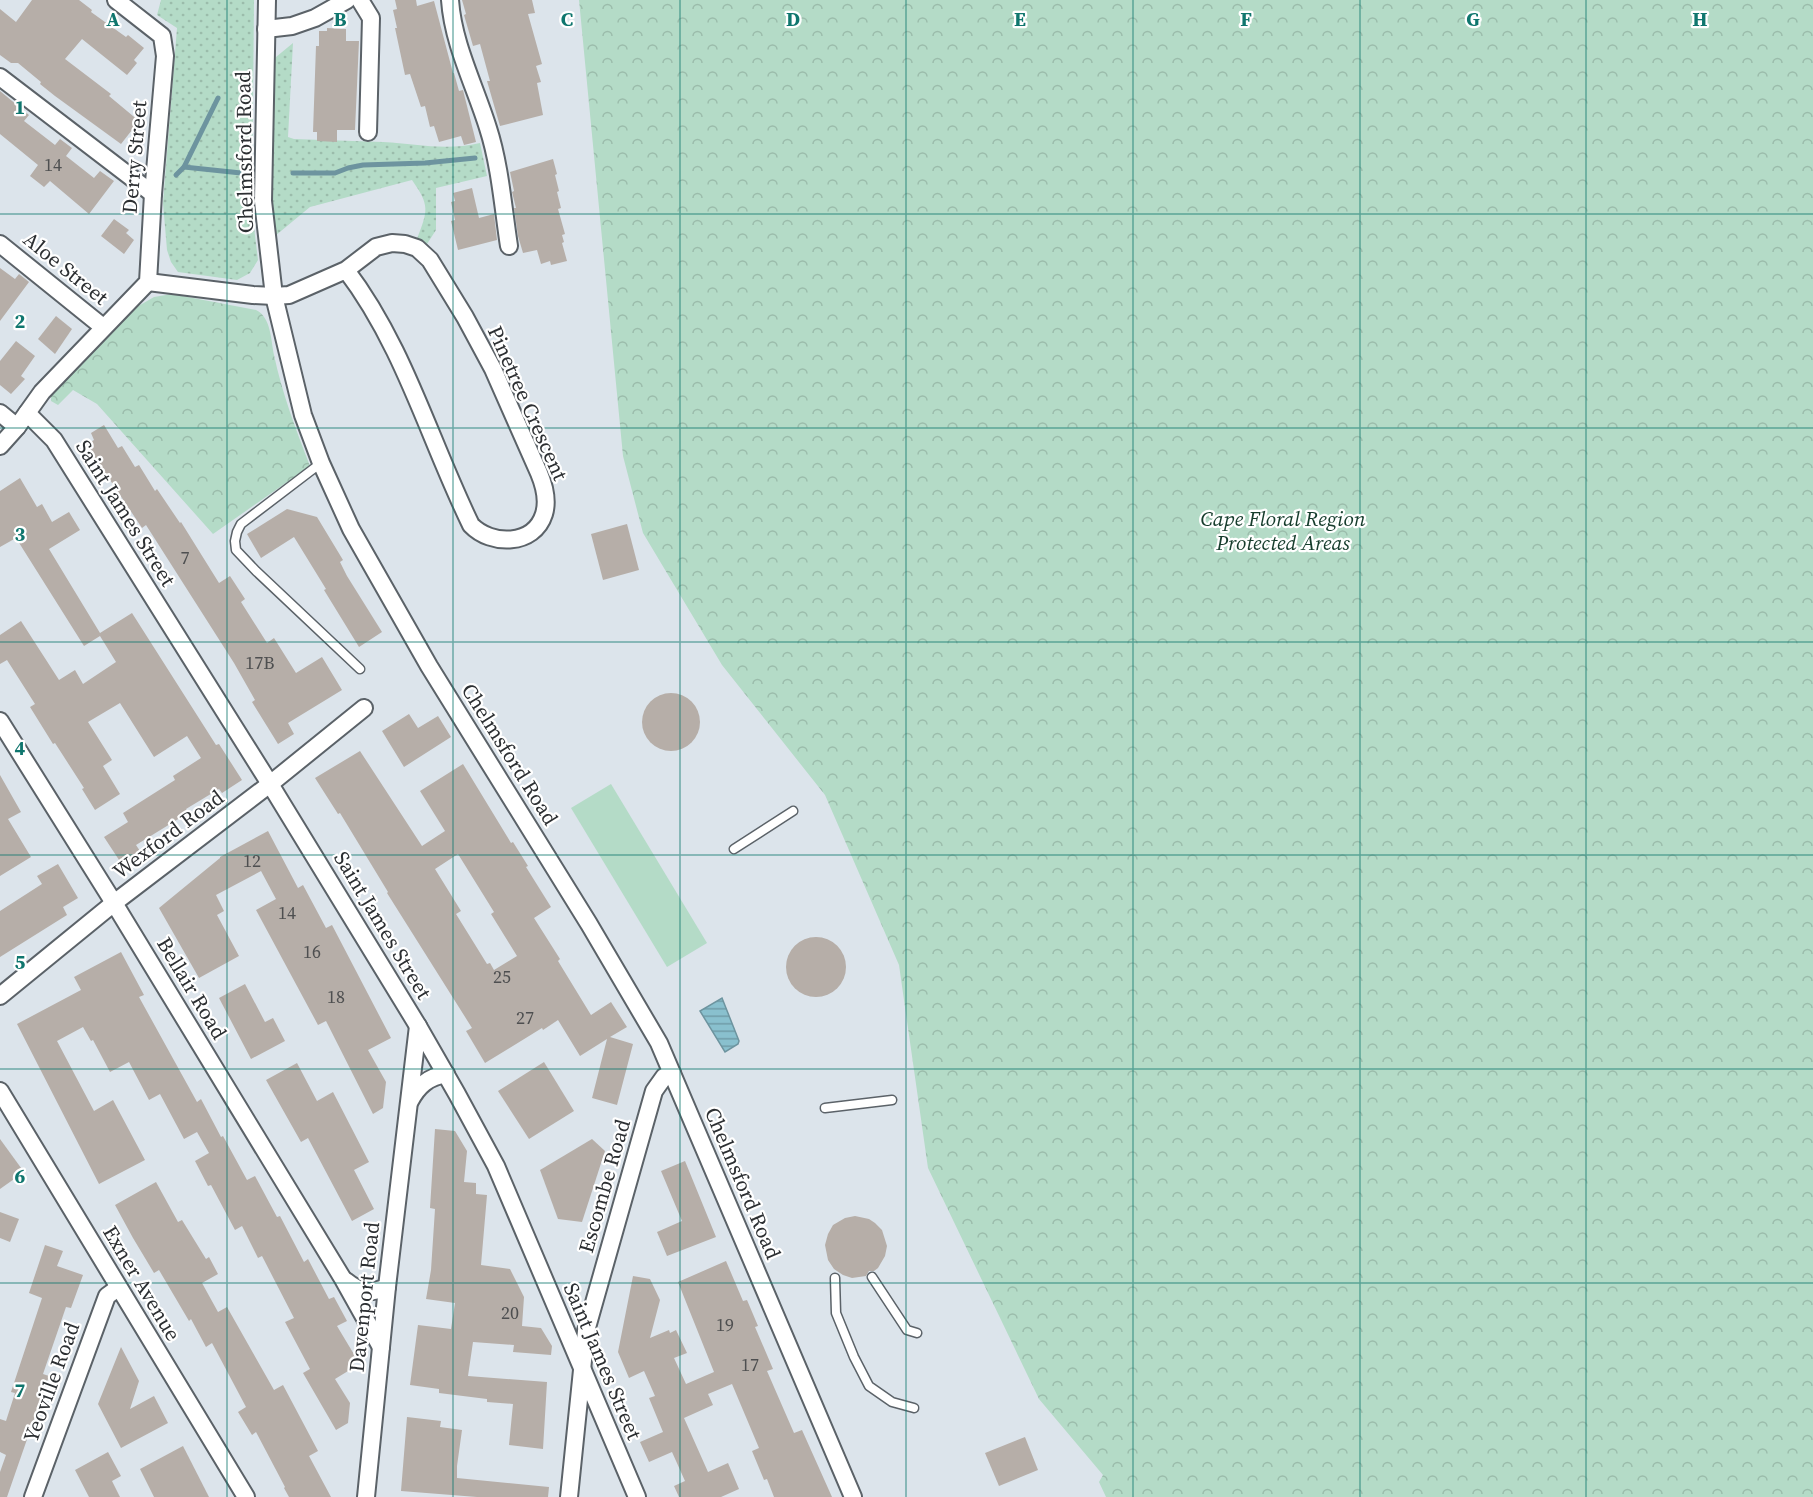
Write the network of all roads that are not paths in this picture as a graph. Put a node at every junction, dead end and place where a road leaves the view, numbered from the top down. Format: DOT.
graph roads {
  1 [pos="116,0"];
  2 [pos="267,0"];
  3 [pos="347,0"];
  4 [pos="360,0"];
  5 [pos="450,0"];
  6 [pos="266,29"];
  7 [pos="0,77"];
  8 [pos="368,132"];
  9 [pos="153,194"];
  10 [pos="0,244"];
  11 [pos="509,246"];
  12 [pos="346,270"];
  13 [pos="148,282"];
  14 [pos="274,296"];
  15 [pos="103,327"];
  16 [pos="0,413"];
  17 [pos="27,413"];
  18 [pos="17,427"];
  19 [pos="0,446"];
  20 [pos="321,463"];
  21 [pos="360,669"];
  22 [pos="364,708"];
  23 [pos="0,721"];
  24 [pos="270,784"];
  25 [pos="793,810"];
  26 [pos="734,849"];
  27 [pos="114,903"];
  28 [pos="0,996"];
  29 [pos="418,1026"];
  30 [pos="672,1073"];
  31 [pos="446,1074"];
  32 [pos="0,1091"];
  33 [pos="892,1100"];
  34 [pos="409,1102"];
  35 [pos="825,1108"];
  36 [pos="872,1277"];
  37 [pos="835,1278"];
  38 [pos="343,1279"];
  39 [pos="387,1287"];
  40 [pos="118,1288"];
  41 [pos="917,1333"];
  42 [pos="381,1347"];
  43 [pos="583,1371"];
  44 [pos="914,1408"];
  45 [pos="33,1497"];
  46 [pos="246,1497"];
  47 [pos="366,1497"];
  48 [pos="569,1497"];
  49 [pos="638,1497"];
  50 [pos="853,1497"];
  1 -- 9 [label="street, Derry Street"];
  2 -- 6 [label="street, Chelmsford Road"];
  3 -- 6 [label="street"];
  4 -- 8 [label="street"];
  5 -- 11 [label="street"];
  6 -- 14 [label="street, Chelmsford Road"];
  7 -- 9 [label="street"];
  9 -- 13 [label="street, Derry Street"];
  10 -- 15 [label="street, Aloe Street"];
  12 -- 12 [label="street, Pinetree Crescent"];
  12 -- 14 [label="street, Pinetree Crescent"];
  13 -- 14 [label="street"];
  13 -- 15 [label="street"];
  14 -- 20 [label="street, Chelmsford Road"];
  15 -- 17 [label="street"];
  16 -- 18 [label="street"];
  17 -- 18 [label="street"];
  17 -- 24 [label="street, Saint James Street"];
  18 -- 19 [label="street"];
  20 -- 21 [label="lane"];
  20 -- 30 [label="street, Chelmsford Road"];
  22 -- 24 [label="street, Wexford Road"];
  23 -- 27 [label="street, Bellair Road"];
  24 -- 27 [label="street, Wexford Road"];
  24 -- 29 [label="street, Saint James Street"];
  25 -- 26 [label="lane"];
  27 -- 28 [label="street, Wexford Road"];
  27 -- 38 [label="street, Bellair Road"];
  29 -- 31 [label="street, Saint James Street"];
  29 -- 34 [label="street, Davenport Road"];
  30 -- 43 [label="street, Escombe Road"];
  30 -- 50 [label="street, Chelmsford Road"];
  31 -- 34 [label="street"];
  31 -- 43 [label="street, Saint James Street"];
  32 -- 40 [label="street, Exner Avenue"];
  33 -- 35 [label="lane"];
  34 -- 39 [label="street, Davenport Road"];
  36 -- 41 [label="lane"];
  37 -- 44 [label="lane"];
  38 -- 39 [label="street"];
  38 -- 42 [label="street, Bellair Road"];
  39 -- 42 [label="street, Davenport Road"];
  40 -- 45 [label="street, Yeoville Road"];
  40 -- 46 [label="street, Exner Avenue"];
  42 -- 47 [label="street, Davenport Road"];
  43 -- 48 [label="street, Escombe Road"];
  43 -- 49 [label="street, Saint James Street"];
}
